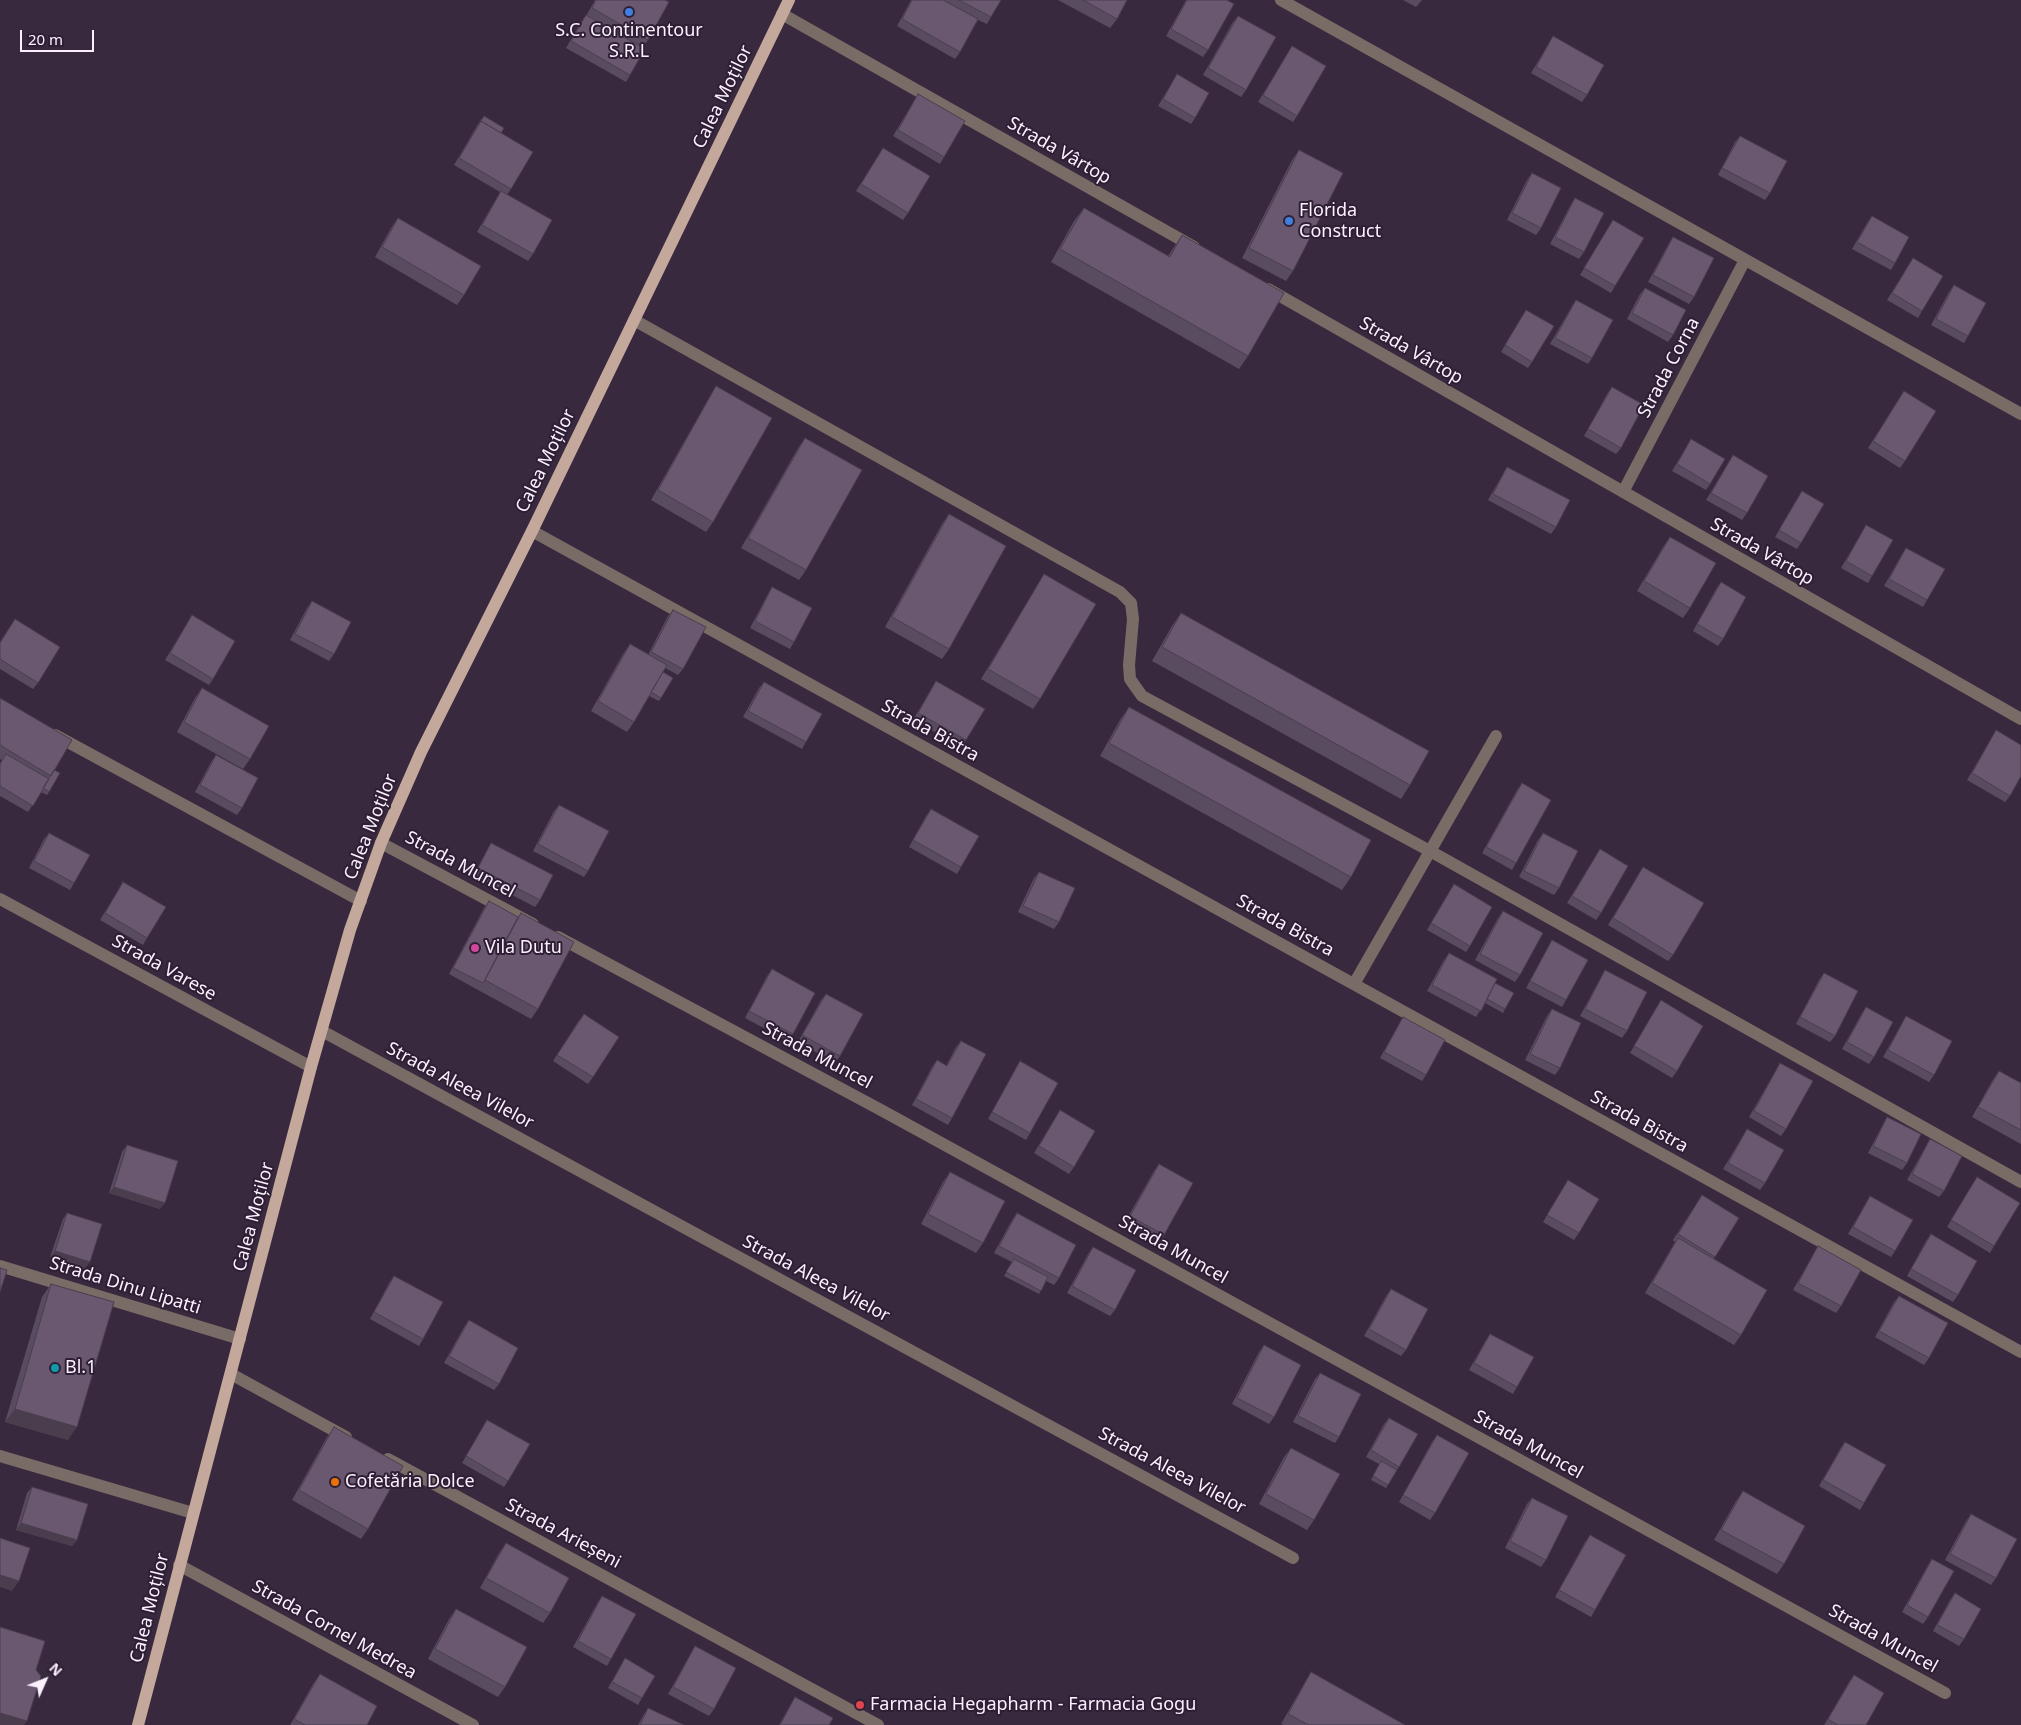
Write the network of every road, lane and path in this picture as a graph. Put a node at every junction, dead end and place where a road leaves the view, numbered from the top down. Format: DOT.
graph roads {
  1 [pos="789,0"];
  2 [pos="1281,0"];
  3 [pos="782,14"];
  4 [pos="1209,256"];
  5 [pos="1746,260"];
  6 [pos="1252,280"];
  7 [pos="634,320"];
  8 [pos="2021,414"];
  9 [pos="1623,492"];
  10 [pos="532,531"];
  11 [pos="2021,719"];
  12 [pos="43,729"];
  13 [pos="1496,736"];
  14 [pos="381,842"];
  15 [pos="1430,851"];
  16 [pos="0,898"];
  17 [pos="360,901"];
  18 [pos="1354,984"];
  19 [pos="322,1031"];
  20 [pos="311,1068"];
  21 [pos="2021,1182"];
  22 [pos="0,1266"];
  23 [pos="240,1339"];
  24 [pos="2021,1352"];
  25 [pos="231,1374"];
  26 [pos="353,1440"];
  27 [pos="380,1455"];
  28 [pos="0,1456"];
  29 [pos="192,1513"];
  30 [pos="1293,1558"];
  31 [pos="179,1565"];
  32 [pos="1945,1693"];
  33 [pos="138,1725"];
  34 [pos="473,1725"];
  35 [pos="878,1725"];
  1 -- 3 [label="main road, Calea Moților"];
  2 -- 5 [label="street"];
  3 -- 4 [label="street, Strada Vârtop"];
  3 -- 7 [label="main road, Calea Moților"];
  5 -- 8 [label="street"];
  5 -- 9 [label="street, Strada Corna"];
  6 -- 9 [label="street, Strada Vârtop"];
  7 -- 10 [label="main road, Calea Moților"];
  7 -- 15 [label="street"];
  9 -- 11 [label="street, Strada Vârtop"];
  10 -- 14 [label="main road, Calea Moților"];
  10 -- 18 [label="street, Strada Bistra"];
  12 -- 17 [label="street"];
  13 -- 15 [label="street"];
  14 -- 17 [label="main road, Calea Moților"];
  14 -- 32 [label="street, Strada Muncel"];
  15 -- 18 [label="street"];
  15 -- 21 [label="street"];
  16 -- 20 [label="street, Strada Varese"];
  17 -- 19 [label="main road, Calea Moților"];
  18 -- 24 [label="street, Strada Bistra"];
  19 -- 20 [label="main road, Calea Moților"];
  19 -- 30 [label="street, Strada Aleea Vilelor"];
  20 -- 23 [label="main road, Calea Moților"];
  22 -- 23 [label="street, Strada Dinu Lipatti"];
  23 -- 25 [label="main road, Calea Moților"];
  25 -- 26 [label="street"];
  25 -- 29 [label="main road, Calea Moților"];
  27 -- 35 [label="street, Strada Arieșeni"];
  28 -- 29 [label="street"];
  29 -- 31 [label="main road, Calea Moților"];
  31 -- 33 [label="main road, Calea Moților"];
  31 -- 34 [label="street, Strada Cornel Medrea"];
}
